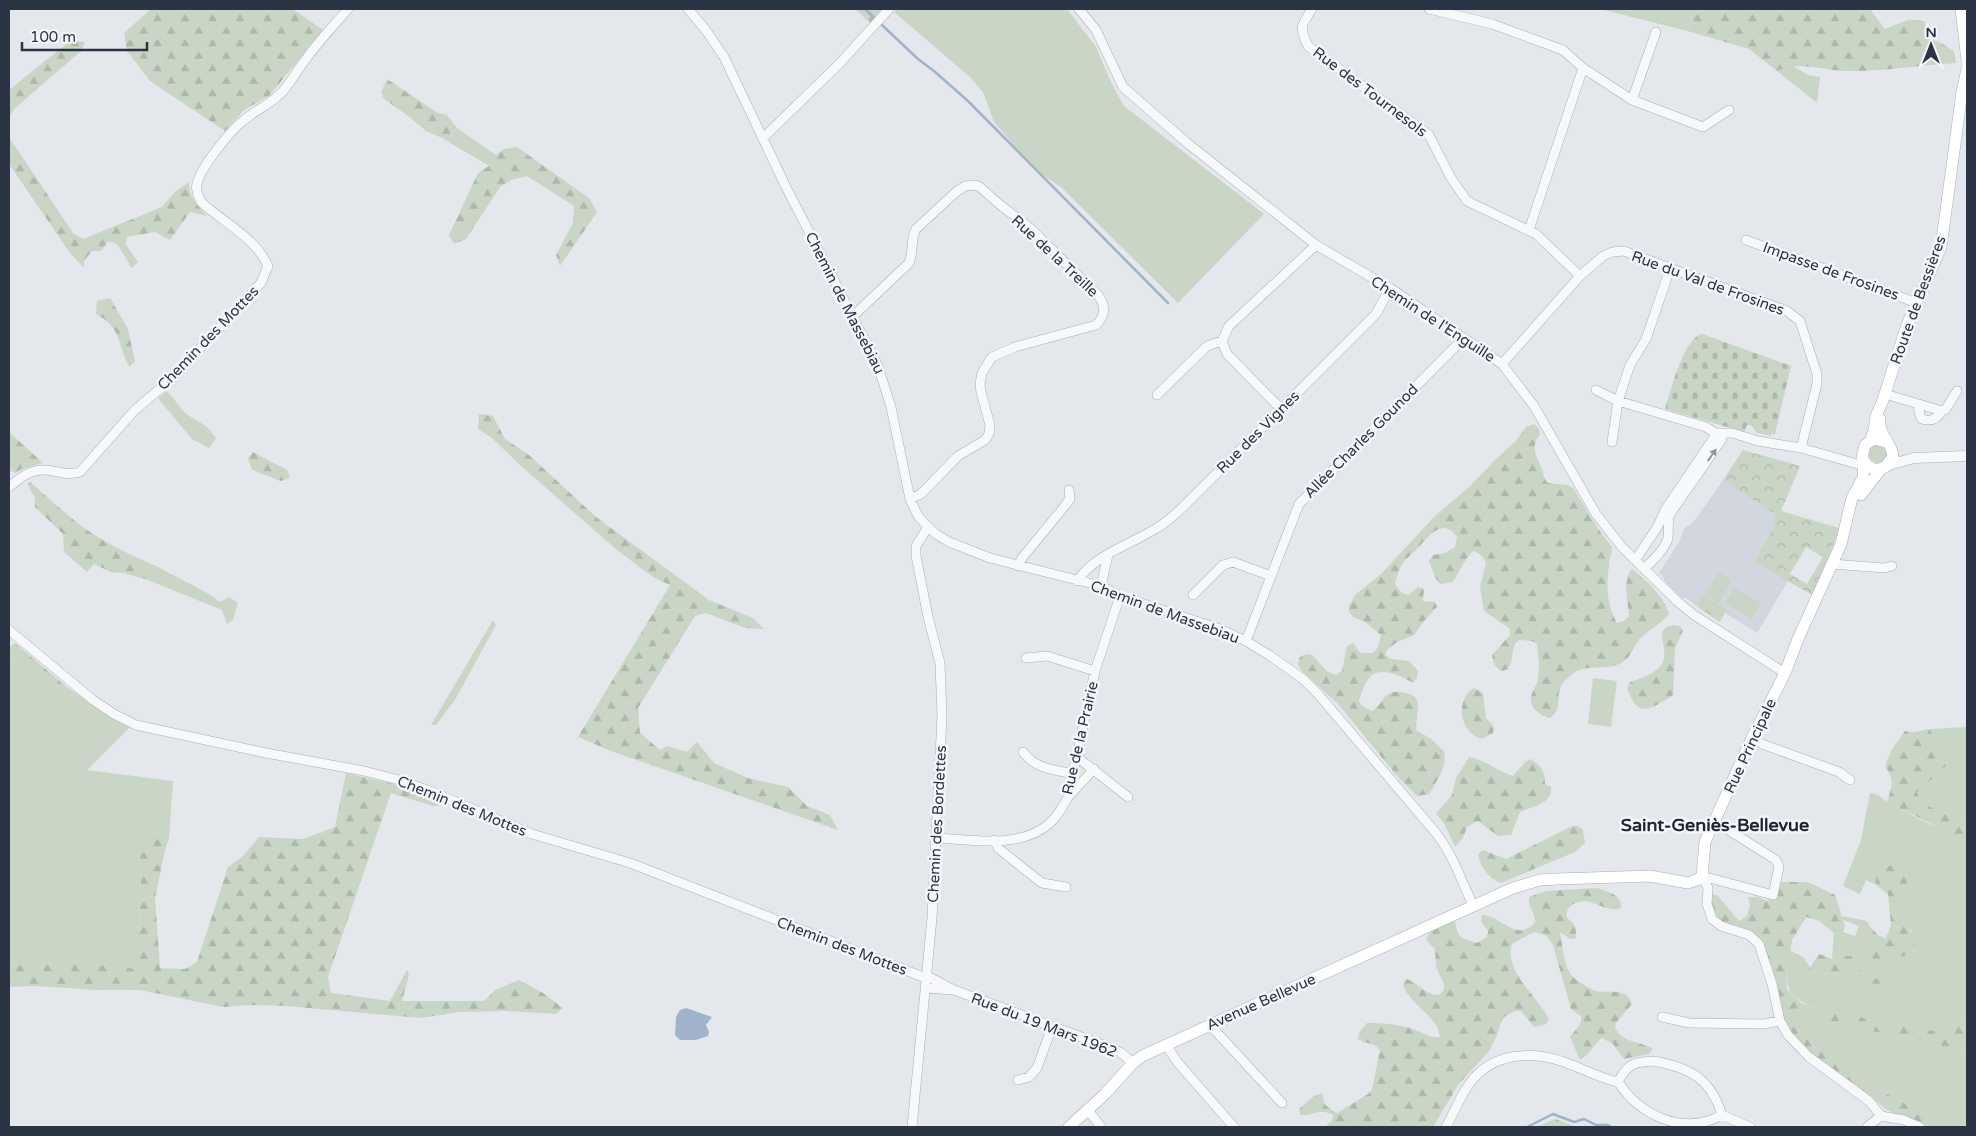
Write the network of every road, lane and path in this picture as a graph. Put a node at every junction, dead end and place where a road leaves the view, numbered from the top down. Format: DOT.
graph roads {
  1 [pos="348,9"];
  2 [pos="688,9"];
  3 [pos="889,9"];
  4 [pos="1079,9"];
  5 [pos="1312,9"];
  6 [pos="1429,9"];
  7 [pos="1961,9"];
  8 [pos="1656,32"];
  9 [pos="1583,68"];
  10 [pos="1632,100"];
  11 [pos="1729,110"];
  12 [pos="764,138"];
  13 [pos="1529,230"];
  14 [pos="1746,240"];
  15 [pos="1316,245"];
  16 [pos="1670,269"];
  17 [pos="1580,276"];
  18 [pos="1390,288"];
  19 [pos="1916,303"];
  20 [pos="852,317"];
  21 [pos="1464,338"];
  22 [pos="1222,341"];
  23 [pos="1502,364"];
  24 [pos="1596,390"];
  25 [pos="1958,392"];
  26 [pos="1885,394"];
  27 [pos="1157,395"];
  28 [pos="1618,401"];
  29 [pos="1918,404"];
  30 [pos="1281,409"];
  31 [pos="1879,411"];
  32 [pos="1942,411"];
  33 [pos="1720,436"];
  34 [pos="1612,442"];
  35 [pos="1867,444"];
  36 [pos="1889,445"];
  37 [pos="1801,448"];
  38 [pos="1967,450"];
  39 [pos="1967,456"];
  40 [pos="1938,457"];
  41 [pos="1914,458"];
  42 [pos="1840,459"];
  43 [pos="1865,465"];
  44 [pos="1885,467"];
  45 [pos="9,487"];
  46 [pos="1069,490"];
  47 [pos="910,499"];
  48 [pos="1850,510"];
  49 [pos="1658,526"];
  50 [pos="928,527"];
  51 [pos="1668,529"];
  52 [pos="1108,555"];
  53 [pos="1634,559"];
  54 [pos="1832,564"];
  55 [pos="1018,566"];
  56 [pos="1892,566"];
  57 [pos="1644,569"];
  58 [pos="1271,576"];
  59 [pos="1077,581"];
  60 [pos="1101,586"];
  61 [pos="1193,595"];
  62 [pos="1120,596"];
  63 [pos="9,630"];
  64 [pos="1246,641"];
  65 [pos="1026,658"];
  66 [pos="1095,670"];
  67 [pos="1785,673"];
  68 [pos="1751,740"];
  69 [pos="1023,752"];
  70 [pos="1077,757"];
  71 [pos="1094,769"];
  72 [pos="1073,774"];
  73 [pos="1850,780"];
  74 [pos="1068,797"];
  75 [pos="1128,797"];
  76 [pos="1714,821"];
  77 [pos="937,838"];
  78 [pos="994,840"];
  79 [pos="1702,876"];
  80 [pos="1066,887"];
  81 [pos="1473,905"];
  82 [pos="928,978"];
  83 [pos="927,988"];
  84 [pos="954,990"];
  85 [pos="1662,1017"];
  86 [pos="1780,1021"];
  87 [pos="1210,1025"];
  88 [pos="1052,1027"];
  89 [pos="1166,1045"];
  90 [pos="1133,1063"];
  91 [pos="1018,1080"];
  92 [pos="1618,1082"];
  93 [pos="1282,1103"];
  94 [pos="1088,1110"];
  95 [pos="1722,1115"];
  96 [pos="1881,1116"];
  97 [pos="1657,1123"];
  98 [pos="912,1127"];
  99 [pos="1069,1127"];
  100 [pos="1100,1127"];
  101 [pos="1234,1127"];
  102 [pos="1446,1127"];
  103 [pos="1750,1127"];
  104 [pos="1867,1127"];
  105 [pos="1920,1127"];
  1 -- 45 [label="street, Chemin des Mottes"];
  2 -- 12 [label="street, Chemin de Massebiau"];
  3 -- 12 [label="street"];
  4 -- 15 [label="street, Chemin de l'Enguille"];
  5 -- 13 [label="street, Rue des Tournesols"];
  6 -- 9 [label="street"];
  7 -- 19 [label="main road, Route de Bessières"];
  8 -- 10 [label="street"];
  9 -- 10 [label="street"];
  9 -- 13 [label="street"];
  10 -- 11 [label="street"];
  12 -- 20 [label="street, Chemin de Massebiau"];
  13 -- 17 [label="street"];
  14 -- 19 [label="street, Impasse de Frosines"];
  15 -- 18 [label="street, Chemin de l'Enguille"];
  15 -- 22 [label="street"];
  16 -- 17 [label="street, Rue du Val de Frosines"];
  16 -- 28 [label="street"];
  16 -- 37 [label="street, Rue du Val de Frosines"];
  17 -- 23 [label="street, Rue du Val de Frosines"];
  18 -- 21 [label="street, Chemin de l'Enguille"];
  18 -- 30 [label="street, Rue des Vignes"];
  19 -- 26 [label="main road, Route de Bessières"];
  20 -- 47 [label="street, Chemin de Massebiau"];
  20 -- 47 [label="street, Rue de la Treille"];
  21 -- 23 [label="street, Chemin de l'Enguille"];
  21 -- 58 [label="street, Allée Charles Gounod"];
  22 -- 27 [label="street"];
  22 -- 30 [label="street"];
  23 -- 53 [label="street, Chemin de l'Enguille"];
  24 -- 28 [label="street"];
  25 -- 32 [label="street"];
  26 -- 29 [label="street"];
  26 -- 31 [label="main road, Route de Bessières"];
  28 -- 33 [label="street"];
  28 -- 34 [label="street"];
  29 -- 32 [label="street"];
  29 -- 32 [label="street"];
  30 -- 52 [label="street, Rue des Vignes"];
  31 -- 35 [label="main road, Route de Bessières"];
  31 -- 36 [label="main road, Route de Bessières"];
  33 -- 37 [label="street"];
  33 -- 49 [label="street"];
  51 -- 33 [label="street, one-way"];
  35 -- 36 [label="main road"];
  35 -- 42 [label="street"];
  35 -- 43 [label="main road"];
  36 -- 41 [label="street"];
  36 -- 44 [label="main road"];
  37 -- 42 [label="street"];
  38 -- 40 [label="street"];
  39 -- 40 [label="street"];
  40 -- 41 [label="street"];
  41 -- 44 [label="street"];
  42 -- 43 [label="street"];
  43 -- 44 [label="main road"];
  43 -- 48 [label="main road, Rue Principale"];
  44 -- 48 [label="main road, Rue Principale"];
  46 -- 55 [label="street"];
  47 -- 50 [label="street, Chemin de Massebiau"];
  48 -- 54 [label="main road, Rue Principale"];
  49 -- 51 [label="street"];
  49 -- 53 [label="street"];
  50 -- 55 [label="street, Chemin de Massebiau"];
  50 -- 77 [label="street, Chemin des Bordettes"];
  51 -- 57 [label="street"];
  52 -- 59 [label="street, Rue des Vignes"];
  52 -- 60 [label="street"];
  53 -- 57 [label="street, Chemin de l'Enguille"];
  54 -- 56 [label="street"];
  54 -- 67 [label="main road, Rue Principale"];
  55 -- 59 [label="street, Chemin de Massebiau"];
  57 -- 67 [label="street, Chemin de l'Enguille"];
  58 -- 61 [label="street"];
  58 -- 64 [label="street, Allée Charles Gounod"];
  59 -- 60 [label="street, Chemin de Massebiau"];
  60 -- 62 [label="street, Chemin de Massebiau"];
  62 -- 64 [label="street, Chemin de Massebiau"];
  62 -- 66 [label="street, Rue de la Prairie"];
  63 -- 82 [label="street, Chemin des Mottes"];
  64 -- 81 [label="street, Chemin de Massebiau"];
  65 -- 66 [label="street"];
  66 -- 70 [label="street, Rue de la Prairie"];
  67 -- 68 [label="main road, Rue Principale"];
  68 -- 73 [label="street"];
  68 -- 76 [label="main road, Rue Principale"];
  69 -- 72 [label="street"];
  70 -- 71 [label="street"];
  70 -- 72 [label="street, Rue de la Prairie"];
  71 -- 74 [label="street"];
  71 -- 75 [label="street"];
  72 -- 74 [label="street, Rue de la Prairie"];
  74 -- 78 [label="street, Rue de la Prairie"];
  76 -- 79 [label="main road, Rue Principale"];
  76 -- 79 [label="street"];
  77 -- 78 [label="street, Rue de la Prairie"];
  77 -- 82 [label="street, Chemin des Bordettes"];
  78 -- 80 [label="street"];
  79 -- 81 [label="main road"];
  79 -- 86 [label="street"];
  81 -- 87 [label="main road, Avenue Bellevue"];
  82 -- 83 [label="street, Chemin des Bordettes"];
  82 -- 84 [label="street, Rue du 19 Mars 1962"];
  83 -- 84 [label="street, Rue du 19 Mars 1962"];
  83 -- 98 [label="street, Chemin des Bordettes"];
  84 -- 88 [label="street, Rue du 19 Mars 1962"];
  85 -- 86 [label="street"];
  86 -- 96 [label="street"];
  87 -- 89 [label="main road, Avenue Bellevue"];
  87 -- 93 [label="street"];
  88 -- 90 [label="street, Rue du 19 Mars 1962"];
  88 -- 91 [label="street"];
  89 -- 90 [label="main road, Avenue Bellevue"];
  89 -- 101 [label="street"];
  90 -- 94 [label="main road, Avenue Bellevue"];
  92 -- 95 [label="street"];
  92 -- 97 [label="street"];
  92 -- 102 [label="street"];
  94 -- 99 [label="main road, Avenue Bellevue"];
  94 -- 100 [label="street"];
  95 -- 97 [label="street"];
  95 -- 103 [label="street"];
  96 -- 104 [label="street"];
  96 -- 105 [label="street"];
}
